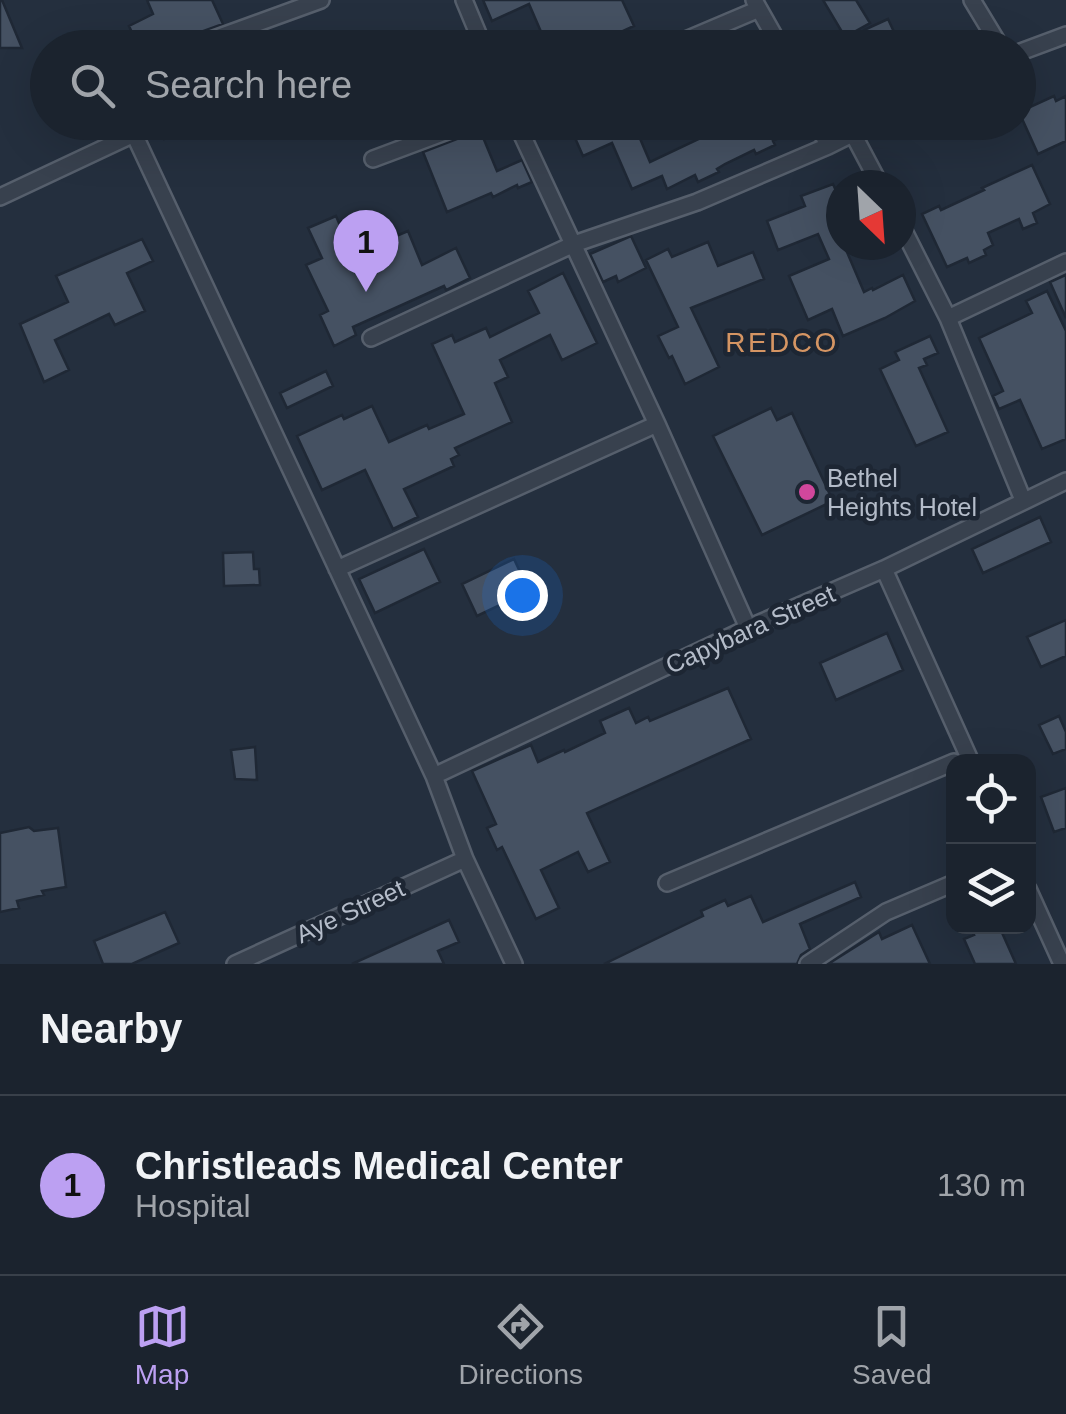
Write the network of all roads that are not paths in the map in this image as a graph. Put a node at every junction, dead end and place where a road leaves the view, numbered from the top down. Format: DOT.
graph roads {
  1 [pos="321,0"];
  2 [pos="464,0"];
  3 [pos="972,0"];
  4 [pos="756,5"];
  5 [pos="238,30"];
  6 [pos="476,30"];
  7 [pos="704,30"];
  8 [pos="771,30"];
  9 [pos="990,30"];
  10 [pos="1066,35"];
  11 [pos="1036,46"];
  12 [pos="110,140"];
  13 [pos="139,140"];
  14 [pos="424,140"];
  15 [pos="525,140"];
  16 [pos="825,140"];
  17 [pos="840,140"];
  18 [pos="856,140"];
  19 [pos="828,146"];
  20 [pos="373,159"];
  21 [pos="872,170"];
  22 [pos="0,197"];
  23 [pos="574,244"];
  24 [pos="916,255"];
  25 [pos="1066,262"];
  26 [pos="948,318"];
  27 [pos="371,338"];
  28 [pos="657,424"];
  29 [pos="1066,481"];
  30 [pos="1023,500"];
  31 [pos="884,568"];
  32 [pos="337,569"];
  33 [pos="748,628"];
  34 [pos="960,754"];
  35 [pos="946,767"];
  36 [pos="434,776"];
  37 [pos="465,859"];
  38 [pos="667,883"];
  39 [pos="946,886"];
  40 [pos="1036,907"];
  41 [pos="235,964"];
  42 [pos="514,964"];
  43 [pos="808,964"];
  44 [pos="1062,964"];
  1 -- 5 [label="street"];
  2 -- 6 [label="street"];
  3 -- 9 [label="street"];
  4 -- 7 [label="street"];
  4 -- 8 [label="street"];
  10 -- 11 [label="street"];
  12 -- 22 [label="street"];
  13 -- 32 [label="street"];
  14 -- 20 [label="street"];
  15 -- 23 [label="street"];
  16 -- 19 [label="street"];
  17 -- 19 [label="street"];
  18 -- 21 [label="street"];
  19 -- 23 [label="street"];
  23 -- 27 [label="street"];
  23 -- 28 [label="street"];
  24 -- 26 [label="street"];
  25 -- 26 [label="street"];
  26 -- 30 [label="street"];
  28 -- 32 [label="street"];
  28 -- 33 [label="street"];
  29 -- 30 [label="street, Capybara Street"];
  30 -- 31 [label="street, Capybara Street"];
  31 -- 33 [label="street, Capybara Street"];
  31 -- 34 [label="street"];
  32 -- 36 [label="street"];
  33 -- 36 [label="street, Capybara Street"];
  35 -- 38 [label="street"];
  36 -- 37 [label="street"];
  37 -- 41 [label="street, Aye Street"];
  37 -- 42 [label="street"];
  39 -- 43 [label="street"];
  40 -- 44 [label="street"];
}
